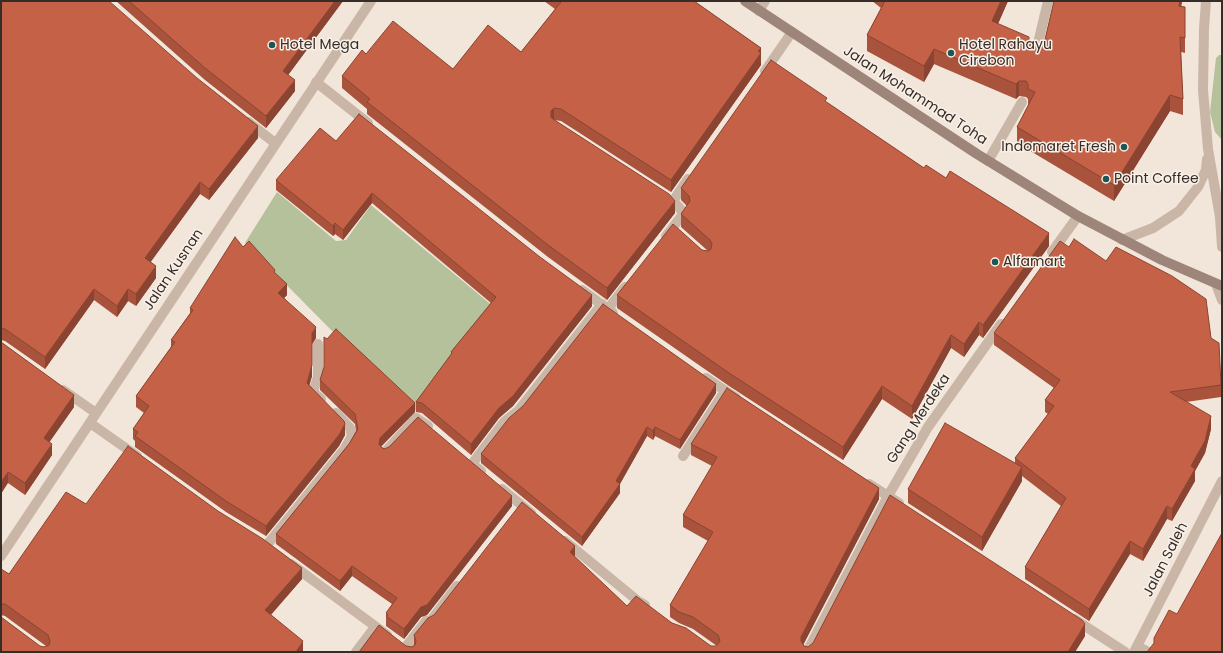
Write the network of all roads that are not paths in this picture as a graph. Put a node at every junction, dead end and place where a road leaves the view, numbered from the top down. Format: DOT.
graph roads {
  1 [pos="371,1"];
  2 [pos="745,1"];
  3 [pos="765,1"];
  4 [pos="1048,1"];
  5 [pos="1206,1"];
  6 [pos="759,10"];
  7 [pos="792,32"];
  8 [pos="1035,56"];
  9 [pos="761,77"];
  10 [pos="316,82"];
  11 [pos="1022,102"];
  12 [pos="238,114"];
  13 [pos="377,130"];
  14 [pos="275,143"];
  15 [pos="1208,149"];
  16 [pos="988,161"];
  17 [pos="696,168"];
  18 [pos="1078,216"];
  19 [pos="1122,240"];
  20 [pos="658,245"];
  21 [pos="1222,247"];
  22 [pos="1046,261"];
  23 [pos="631,280"];
  24 [pos="1219,285"];
  25 [pos="576,286"];
  26 [pos="1222,300"];
  27 [pos="605,307"];
  28 [pos="621,318"];
  29 [pos="1005,318"];
  30 [pos="318,344"];
  31 [pos="699,373"];
  32 [pos="52,381"];
  33 [pos="725,391"];
  34 [pos="744,404"];
  35 [pos="96,413"];
  36 [pos="90,423"];
  37 [pos="436,433"];
  38 [pos="385,452"];
  39 [pos="683,456"];
  40 [pos="146,462"];
  41 [pos="862,479"];
  42 [pos="1222,481"];
  43 [pos="888,496"];
  44 [pos="907,509"];
  45 [pos="539,520"];
  46 [pos="558,535"];
  47 [pos="267,545"];
  48 [pos="1,556"];
  49 [pos="285,559"];
  50 [pos="462,579"];
  51 [pos="653,611"];
  52 [pos="1065,613"];
  53 [pos="375,627"];
  54 [pos="402,646"];
  55 [pos="1136,649"];
  56 [pos="356,652"];
  57 [pos="807,652"];
  58 [pos="1125,652"];
  59 [pos="1148,652"];
  1 -- 10 [label="street, Jalan Kusnan"];
  2 -- 6 [label="street, Jalan Mohammad Toha"];
  3 -- 6 [label="street"];
  4 -- 8 [label="street"];
  5 -- 15 [label="street"];
  6 -- 7 [label="street, Jalan Mohammad Toha"];
  7 -- 9 [label="street"];
  7 -- 16 [label="street, Jalan Mohammad Toha"];
  10 -- 13 [label="street"];
  10 -- 14 [label="street, Jalan Kusnan"];
  11 -- 16 [label="street"];
  12 -- 14 [label="street"];
  14 -- 35 [label="street, Jalan Kusnan"];
  15 -- 19 [label="street"];
  15 -- 21 [label="street"];
  16 -- 18 [label="street, Jalan Mohammad Toha"];
  17 -- 20 [label="street"];
  18 -- 19 [label="street, Jalan Mohammad Toha"];
  18 -- 22 [label="street"];
  19 -- 24 [label="street, Jalan Mohammad Toha"];
  23 -- 27 [label="street"];
  24 -- 26 [label="street"];
  25 -- 27 [label="street"];
  27 -- 28 [label="street"];
  27 -- 45 [label="street"];
  29 -- 43 [label="street, Gang Merdeka"];
  30 -- 47 [label="street"];
  31 -- 33 [label="street"];
  32 -- 35 [label="street"];
  33 -- 34 [label="street"];
  33 -- 39 [label="street"];
  35 -- 36 [label="street, Jalan Kusnan"];
  36 -- 40 [label="street"];
  36 -- 48 [label="street, Jalan Kusnan"];
  37 -- 38 [label="street"];
  41 -- 43 [label="street"];
  42 -- 55 [label="street, Jalan Saleh"];
  43 -- 44 [label="street"];
  43 -- 57 [label="street, Gang Merdeka"];
  46 -- 51 [label="street"];
  49 -- 53 [label="street"];
  50 -- 54 [label="street"];
  52 -- 58 [label="street"];
  53 -- 54 [label="street"];
  53 -- 56 [label="street"];
  55 -- 59 [label="street"];
}
